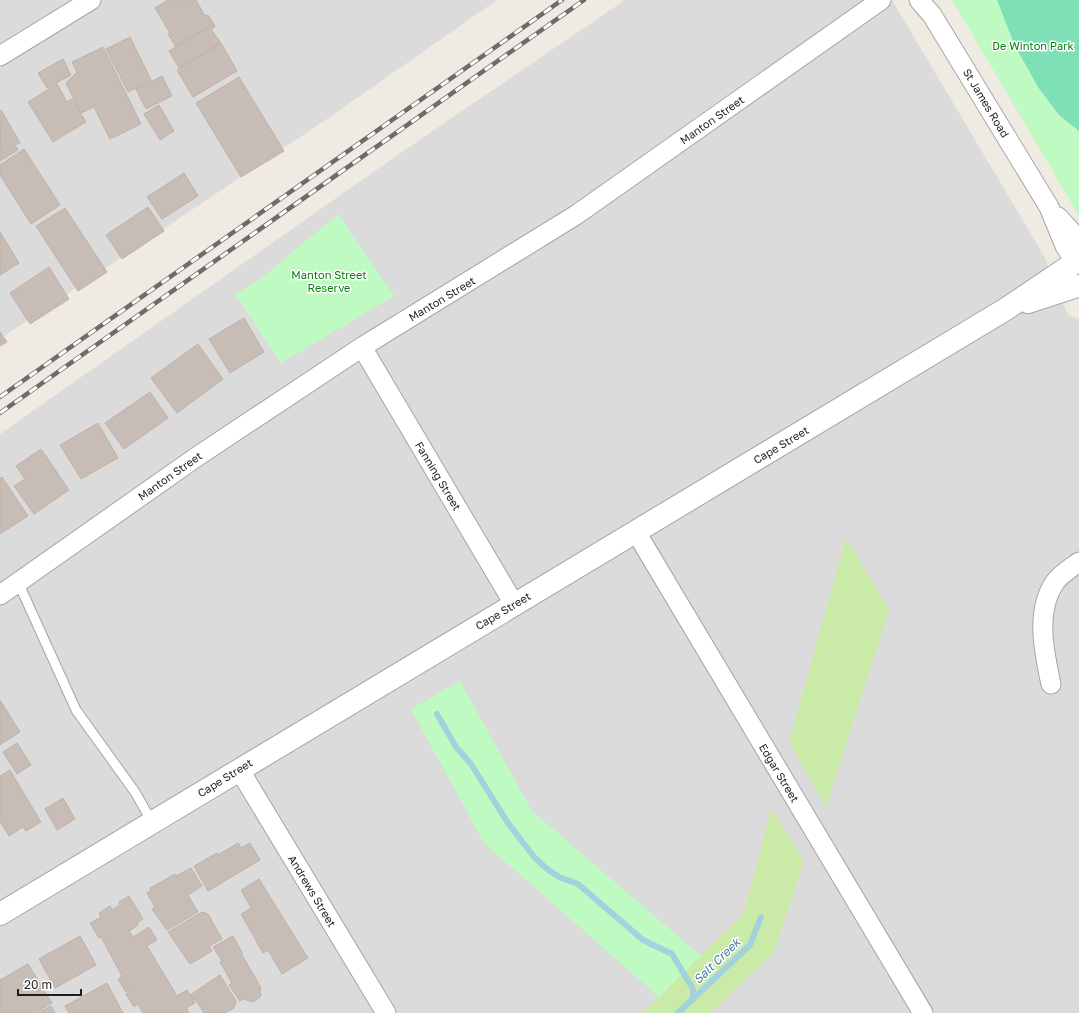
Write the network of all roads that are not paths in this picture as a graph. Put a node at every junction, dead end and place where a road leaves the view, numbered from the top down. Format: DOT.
graph roads {
  1 [pos="91,0"];
  2 [pos="882,0"];
  3 [pos="919,0"];
  4 [pos="0,56"];
  5 [pos="1049,207"];
  6 [pos="1079,240"];
  7 [pos="1076,260"];
  8 [pos="1078,287"];
  9 [pos="1006,309"];
  10 [pos="362,347"];
  11 [pos="636,532"];
  12 [pos="1079,562"];
  13 [pos="18,582"];
  14 [pos="0,595"];
  15 [pos="514,604"];
  16 [pos="1051,684"];
  17 [pos="239,769"];
  18 [pos="152,823"];
  19 [pos="0,914"];
  20 [pos="386,1013"];
  21 [pos="923,1013"];
  1 -- 4 [label="street"];
  2 -- 10 [label="street, Manton Street"];
  3 -- 5 [label="street, St James Road"];
  5 -- 6 [label="street, St James Road"];
  5 -- 7 [label="street, St James Road"];
  7 -- 8 [label="street"];
  7 -- 9 [label="street, Cape Street"];
  8 -- 9 [label="street, Cape Street"];
  9 -- 11 [label="street, Cape Street"];
  10 -- 13 [label="street, Manton Street"];
  10 -- 15 [label="street, Fanning Street"];
  11 -- 15 [label="street, Cape Street"];
  11 -- 21 [label="street, Edgar Street"];
  12 -- 16 [label="street"];
  13 -- 14 [label="street, Manton Street"];
  13 -- 18 [label="lane"];
  15 -- 17 [label="street, Cape Street"];
  17 -- 18 [label="street, Cape Street"];
  17 -- 20 [label="street, Andrews Street"];
  18 -- 19 [label="street, Cape Street"];
}
